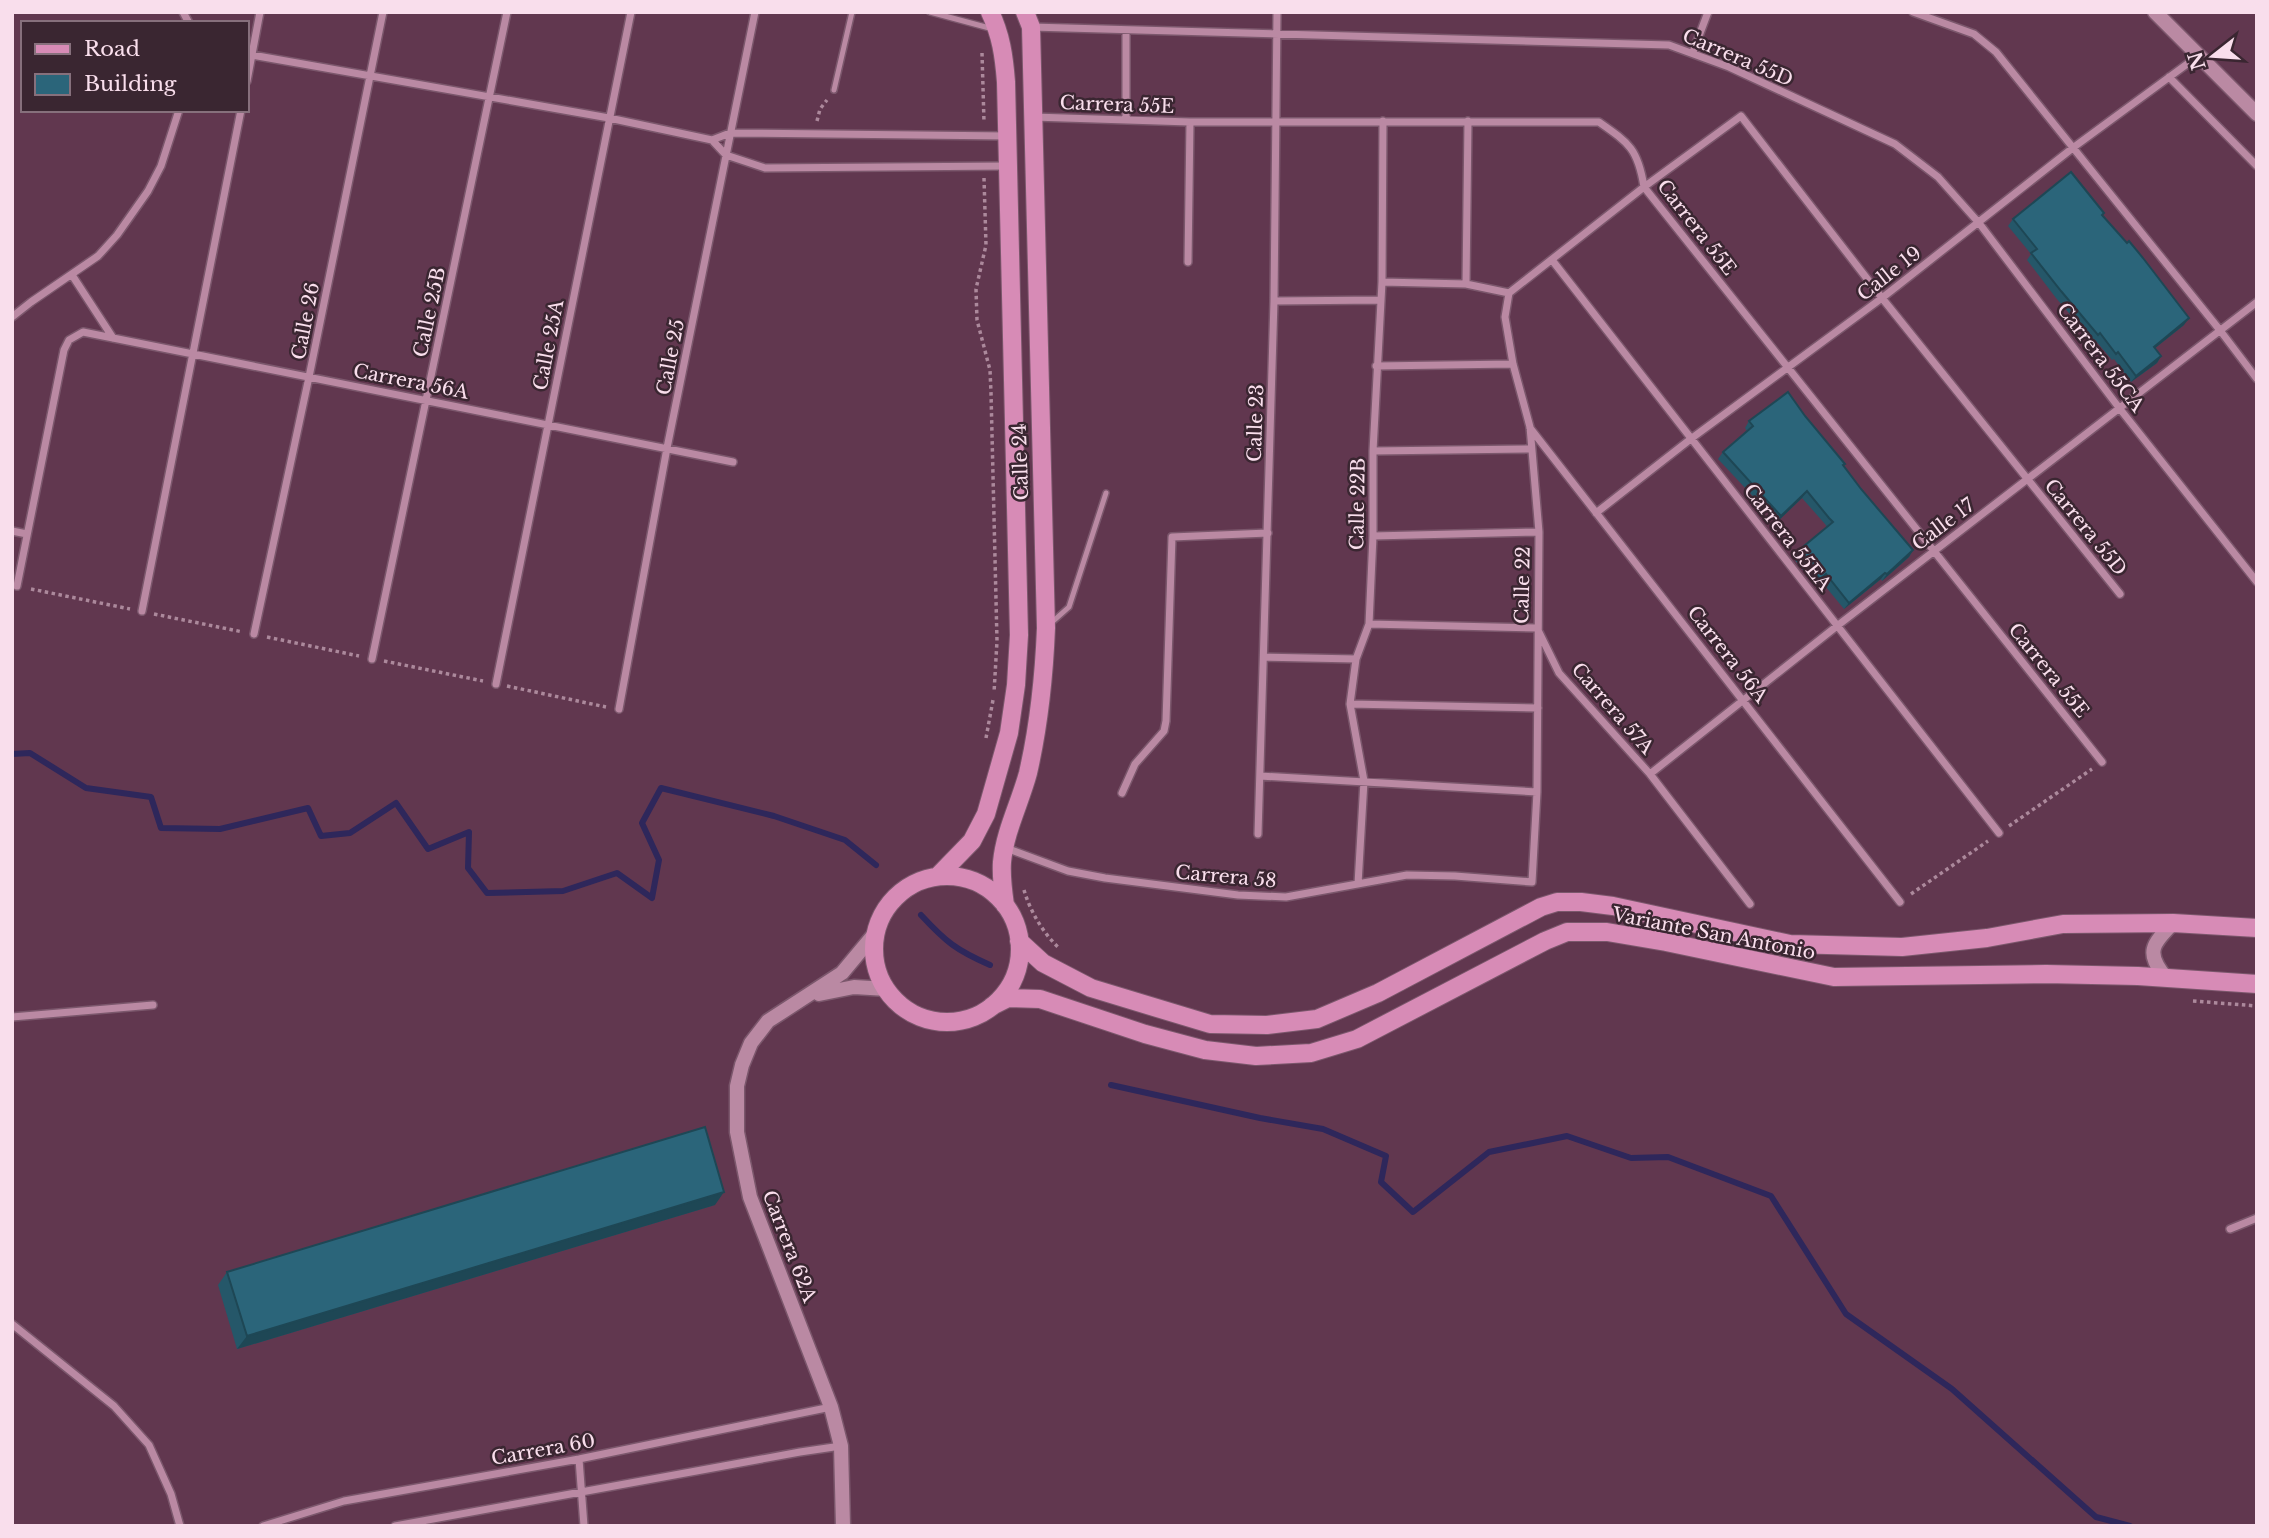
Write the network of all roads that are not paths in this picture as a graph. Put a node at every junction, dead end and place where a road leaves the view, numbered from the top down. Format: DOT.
graph roads {
  1 [pos="260,12"];
  2 [pos="383,12"];
  3 [pos="507,12"];
  4 [pos="631,12"];
  5 [pos="755,12"];
  6 [pos="852,12"];
  7 [pos="930,12"];
  8 [pos="990,12"];
  9 [pos="1277,12"];
  10 [pos="1708,12"];
  11 [pos="1913,12"];
  12 [pos="2161,14"];
  13 [pos="1029,17"];
  14 [pos="1126,30"];
  15 [pos="999,31"];
  16 [pos="1276,33"];
  17 [pos="1693,52"];
  18 [pos="252,55"];
  19 [pos="2198,56"];
  20 [pos="370,75"];
  21 [pos="248,76"];
  22 [pos="2169,78"];
  23 [pos="834,90"];
  24 [pos="489,97"];
  25 [pos="178,112"];
  26 [pos="241,112"];
  27 [pos="2257,114"];
  28 [pos="1033,117"];
  29 [pos="609,118"];
  30 [pos="1126,120"];
  31 [pos="1276,121"];
  32 [pos="1383,121"];
  33 [pos="1468,121"];
  34 [pos="1190,122"];
  35 [pos="730,133"];
  36 [pos="1007,136"];
  37 [pos="712,140"];
  38 [pos="2074,147"];
  39 [pos="726,155"];
  40 [pos="1915,157"];
  41 [pos="1007,166"];
  42 [pos="2257,166"];
  43 [pos="1644,187"];
  44 [pos="1979,223"];
  45 [pos="1552,260"];
  46 [pos="1188,262"];
  47 [pos="72,275"];
  48 [pos="1382,282"];
  49 [pos="1466,284"];
  50 [pos="1509,293"];
  51 [pos="1882,298"];
  52 [pos="1381,300"];
  53 [pos="1274,301"];
  54 [pos="2257,302"];
  55 [pos="12,317"];
  56 [pos="2220,329"];
  57 [pos="113,338"];
  58 [pos="193,354"];
  59 [pos="1513,364"];
  60 [pos="1376,366"];
  61 [pos="1788,369"];
  62 [pos="309,377"];
  63 [pos="2257,379"];
  64 [pos="426,400"];
  65 [pos="2120,409"];
  66 [pos="548,425"];
  67 [pos="1530,427"];
  68 [pos="1692,438"];
  69 [pos="667,449"];
  70 [pos="1530,449"];
  71 [pos="1373,451"];
  72 [pos="733,463"];
  73 [pos="2028,480"];
  74 [pos="1106,494"];
  75 [pos="1596,513"];
  76 [pos="12,531"];
  77 [pos="1539,532"];
  78 [pos="1268,533"];
  79 [pos="27,534"];
  80 [pos="1373,536"];
  81 [pos="1934,551"];
  82 [pos="2257,582"];
  83 [pos="17,586"];
  84 [pos="2120,594"];
  85 [pos="142,611"];
  86 [pos="1368,624"];
  87 [pos="1836,626"];
  88 [pos="1046,628"];
  89 [pos="1537,628"];
  90 [pos="254,635"];
  91 [pos="1264,657"];
  92 [pos="372,659"];
  93 [pos="1356,659"];
  94 [pos="496,684"];
  95 [pos="1744,699"];
  96 [pos="1350,704"];
  97 [pos="1538,708"];
  98 [pos="619,709"];
  99 [pos="2102,762"];
  100 [pos="1650,774"];
  101 [pos="1260,776"];
  102 [pos="1364,781"];
  103 [pos="1537,792"];
  104 [pos="1122,793"];
  105 [pos="1999,833"];
  106 [pos="1258,834"];
  107 [pos="1005,847"];
  108 [pos="938,876"];
  109 [pos="1532,882"];
  110 [pos="1358,884"];
  111 [pos="1900,902"];
  112 [pos="1750,904"];
  113 [pos="1005,905"];
  114 [pos="2173,923"];
  115 [pos="2257,928"];
  116 [pos="877,930"];
  117 [pos="1019,940"];
  118 [pos="2166,978"];
  119 [pos="2257,984"];
  120 [pos="887,989"];
  121 [pos="800,1000"];
  122 [pos="153,1004"];
  123 [pos="992,1006"];
  124 [pos="12,1017"];
  125 [pos="2257,1218"];
  126 [pos="2230,1229"];
  127 [pos="12,1324"];
  128 [pos="831,1407"];
  129 [pos="841,1446"];
  130 [pos="579,1459"];
  131 [pos="583,1492"];
  132 [pos="423,1523"];
  133 [pos="180,1526"];
  134 [pos="263,1526"];
  135 [pos="395,1526"];
  136 [pos="584,1526"];
  137 [pos="843,1526"];
  1 -- 18 [label="street"];
  2 -- 20 [label="street, Calle 26"];
  3 -- 24 [label="street, Calle 25B"];
  4 -- 29 [label="street, Calle 25A"];
  5 -- 35 [label="street, Calle 25"];
  6 -- 23 [label="lane"];
  7 -- 15 [label="lane"];
  8 -- 15 [label="main road"];
  9 -- 16 [label="street, Calle 23"];
  10 -- 17 [label="street"];
  11 -- 38 [label="street"];
  12 -- 19 [label="street"];
  13 -- 14 [label="street, Carrera 55D"];
  13 -- 28 [label="main road, Calle 24"];
  14 -- 16 [label="street, Carrera 55D"];
  14 -- 30 [label="street"];
  15 -- 36 [label="main road, Calle 24"];
  16 -- 17 [label="street, Carrera 55D"];
  16 -- 31 [label="street, Calle 23"];
  17 -- 40 [label="street, Carrera 55D"];
  18 -- 20 [label="street"];
  18 -- 21 [label="street"];
  19 -- 22 [label="street, Calle 19"];
  19 -- 27 [label="street"];
  20 -- 24 [label="street"];
  20 -- 62 [label="street, Calle 26"];
  22 -- 38 [label="street, Calle 19"];
  22 -- 42 [label="street"];
  24 -- 29 [label="street"];
  24 -- 64 [label="street, Calle 25B"];
  25 -- 47 [label="street"];
  26 -- 58 [label="street"];
  28 -- 30 [label="street, Carrera 55E"];
  28 -- 88 [label="main road, Calle 24"];
  29 -- 37 [label="street"];
  29 -- 66 [label="street, Calle 25A"];
  30 -- 34 [label="street, Carrera 55E"];
  31 -- 32 [label="street, Carrera 55E"];
  31 -- 34 [label="street, Carrera 55E"];
  31 -- 53 [label="street, Calle 23"];
  32 -- 33 [label="street, Carrera 55E"];
  32 -- 48 [label="street, Calle 22B"];
  33 -- 43 [label="street, Carrera 55E"];
  33 -- 49 [label="street"];
  34 -- 46 [label="street"];
  35 -- 36 [label="street"];
  35 -- 37 [label="street"];
  35 -- 39 [label="street, Calle 25"];
  36 -- 41 [label="main road, Calle 24"];
  37 -- 39 [label="street"];
  38 -- 44 [label="street, Calle 19"];
  38 -- 56 [label="street"];
  39 -- 41 [label="street"];
  39 -- 69 [label="street, Calle 25"];
  40 -- 44 [label="street, Carrera 55CA"];
  41 -- 108 [label="main road, Calle 24"];
  43 -- 45 [label="street"];
  43 -- 51 [label="street, Carrera 55D"];
  43 -- 61 [label="street, Carrera 55E"];
  44 -- 51 [label="street, Calle 19"];
  44 -- 65 [label="street, Carrera 55CA"];
  45 -- 50 [label="street"];
  45 -- 68 [label="street, Carrera 55EA"];
  47 -- 55 [label="street"];
  47 -- 57 [label="street"];
  48 -- 49 [label="street"];
  48 -- 52 [label="street, Calle 22B"];
  49 -- 50 [label="street"];
  50 -- 59 [label="street, Calle 22"];
  51 -- 61 [label="street, Calle 19"];
  51 -- 73 [label="street, Carrera 55D"];
  52 -- 53 [label="street"];
  52 -- 60 [label="street, Calle 22B"];
  53 -- 78 [label="street, Calle 23"];
  54 -- 56 [label="street, Calle 17"];
  56 -- 63 [label="street"];
  56 -- 65 [label="street, Calle 17"];
  57 -- 58 [label="street, Carrera 56A"];
  57 -- 79 [label="street, Carrera 56A"];
  58 -- 62 [label="street, Carrera 56A"];
  58 -- 85 [label="street"];
  59 -- 60 [label="street"];
  59 -- 67 [label="street, Calle 22"];
  60 -- 71 [label="street, Calle 22B"];
  61 -- 68 [label="street, Calle 19"];
  61 -- 81 [label="street, Carrera 55E"];
  62 -- 64 [label="street, Carrera 56A"];
  62 -- 90 [label="street, Calle 26"];
  64 -- 66 [label="street, Carrera 56A"];
  64 -- 92 [label="street, Calle 25B"];
  65 -- 73 [label="street, Calle 17"];
  65 -- 82 [label="street, Carrera 55CA"];
  66 -- 69 [label="street, Carrera 56A"];
  66 -- 94 [label="street, Calle 25A"];
  67 -- 70 [label="street, Calle 22"];
  67 -- 75 [label="street, Carrera 56A"];
  68 -- 75 [label="street, Calle 19"];
  68 -- 87 [label="street, Carrera 55EA"];
  69 -- 72 [label="street, Carrera 56A"];
  69 -- 98 [label="street, Calle 25"];
  70 -- 71 [label="street"];
  70 -- 77 [label="street, Calle 22"];
  71 -- 80 [label="street, Calle 22B"];
  73 -- 81 [label="street, Calle 17"];
  73 -- 84 [label="street, Carrera 55D"];
  74 -- 88 [label="lane"];
  75 -- 95 [label="street, Carrera 56A"];
  76 -- 79 [label="street"];
  77 -- 80 [label="street"];
  77 -- 89 [label="street, Calle 22"];
  78 -- 91 [label="street, Calle 23"];
  78 -- 104 [label="street"];
  79 -- 83 [label="street"];
  80 -- 86 [label="street, Calle 22B"];
  81 -- 87 [label="street, Calle 17"];
  81 -- 99 [label="street, Carrera 55E"];
  86 -- 89 [label="street"];
  86 -- 93 [label="street, Calle 22B"];
  87 -- 95 [label="street, Calle 17"];
  87 -- 105 [label="street, Carrera 55EA"];
  88 -- 107 [label="main road, Calle 24"];
  89 -- 97 [label="street, Calle 22"];
  89 -- 100 [label="street, Carrera 57A"];
  91 -- 93 [label="street"];
  91 -- 101 [label="street, Calle 23"];
  93 -- 96 [label="street, Calle 22B"];
  95 -- 100 [label="street, Calle 17"];
  95 -- 111 [label="street, Carrera 56A"];
  96 -- 97 [label="street"];
  96 -- 102 [label="street, Calle 22B"];
  97 -- 103 [label="street, Calle 22"];
  100 -- 112 [label="street, Carrera 57A"];
  101 -- 102 [label="street"];
  101 -- 106 [label="street, Calle 23"];
  102 -- 103 [label="street"];
  102 -- 110 [label="street, Calle 22B"];
  103 -- 109 [label="street, Calle 22"];
  107 -- 110 [label="street, Carrera 58"];
  107 -- 113 [label="main road, Calle 24"];
  108 -- 113 [label="main road, Variante San Antonio"];
  108 -- 116 [label="main road, Variante San Antonio"];
  109 -- 110 [label="street, Carrera 58"];
  113 -- 117 [label="main road, Variante San Antonio"];
  114 -- 115 [label="main road, Variante San Antonio"];
  114 -- 117 [label="main road, Variante San Antonio"];
  114 -- 118 [label="street"];
  116 -- 120 [label="main road, Variante San Antonio"];
  116 -- 121 [label="street, Carrera 62A"];
  117 -- 123 [label="main road, Variante San Antonio"];
  118 -- 119 [label="main road, Variante San Antonio"];
  118 -- 123 [label="main road, Variante San Antonio"];
  120 -- 121 [label="street, Carrera 62A"];
  120 -- 123 [label="main road, Variante San Antonio"];
  121 -- 128 [label="street, Carrera 62A"];
  122 -- 124 [label="street"];
  125 -- 126 [label="street"];
  127 -- 133 [label="street"];
  128 -- 129 [label="street, Carrera 62A"];
  128 -- 130 [label="street, Carrera 60"];
  129 -- 131 [label="street"];
  129 -- 137 [label="street, Carrera 62A"];
  130 -- 131 [label="street"];
  130 -- 134 [label="street, Carrera 60"];
  131 -- 132 [label="street"];
  131 -- 136 [label="street"];
  132 -- 135 [label="street"];
}
